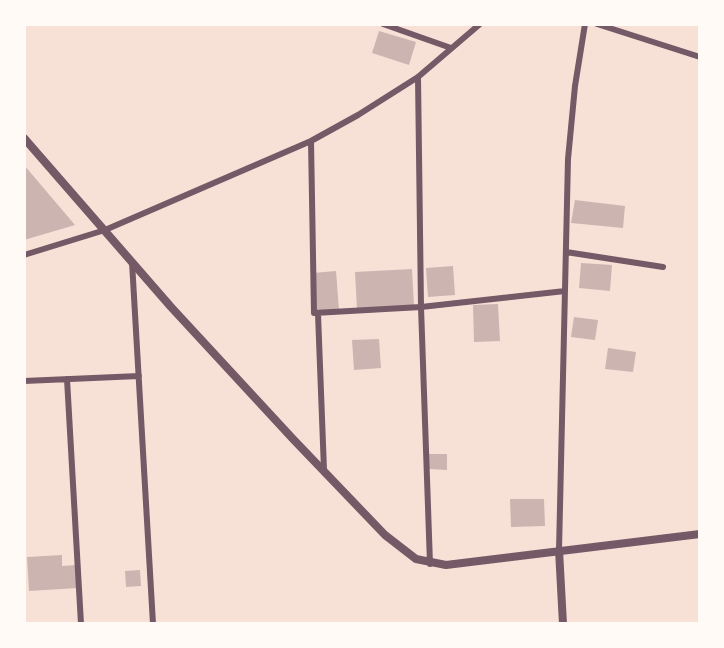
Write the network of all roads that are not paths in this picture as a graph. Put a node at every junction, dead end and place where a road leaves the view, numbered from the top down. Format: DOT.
graph roads {
  1 [pos="383,24"];
  2 [pos="480,24"];
  3 [pos="585,24"];
  4 [pos="597,24"];
  5 [pos="451,48"];
  6 [pos="700,57"];
  7 [pos="417,77"];
  8 [pos="24,138"];
  9 [pos="311,141"];
  10 [pos="105,230"];
  11 [pos="566,252"];
  12 [pos="24,255"];
  13 [pos="132,262"];
  14 [pos="663,267"];
  15 [pos="565,291"];
  16 [pos="421,308"];
  17 [pos="318,314"];
  18 [pos="139,376"];
  19 [pos="67,379"];
  20 [pos="24,381"];
  21 [pos="324,471"];
  22 [pos="700,534"];
  23 [pos="559,550"];
  24 [pos="430,564"];
  25 [pos="81,624"];
  26 [pos="153,624"];
  27 [pos="563,624"];
  1 -- 5 [label="street"];
  2 -- 5 [label="street"];
  3 -- 11 [label="street"];
  4 -- 6 [label="street"];
  5 -- 7 [label="street"];
  7 -- 9 [label="street"];
  7 -- 16 [label="street"];
  8 -- 10 [label="street"];
  9 -- 10 [label="street"];
  9 -- 17 [label="street"];
  10 -- 12 [label="street"];
  10 -- 13 [label="street"];
  11 -- 14 [label="street"];
  11 -- 15 [label="street"];
  13 -- 18 [label="street"];
  13 -- 21 [label="street"];
  15 -- 16 [label="street"];
  15 -- 23 [label="street"];
  16 -- 17 [label="street"];
  16 -- 24 [label="street"];
  17 -- 21 [label="street"];
  18 -- 19 [label="street"];
  18 -- 26 [label="street"];
  19 -- 20 [label="street"];
  19 -- 25 [label="street"];
  21 -- 24 [label="street"];
  22 -- 23 [label="street"];
  23 -- 24 [label="street"];
  23 -- 27 [label="street"];
}
